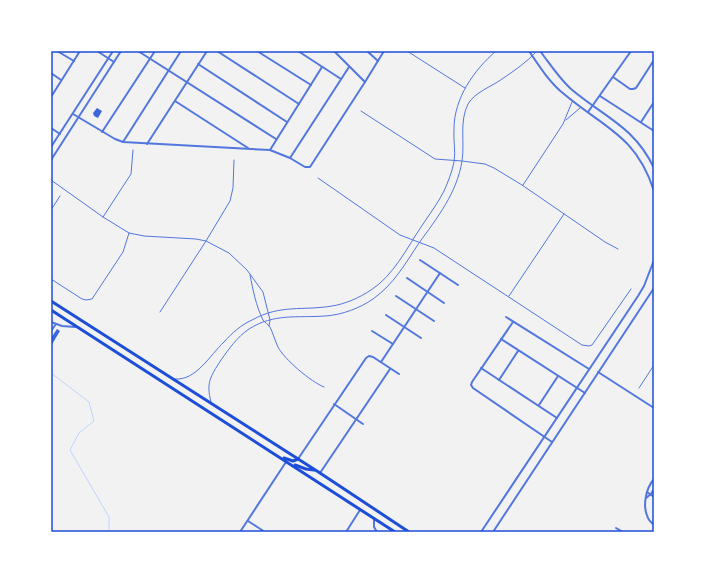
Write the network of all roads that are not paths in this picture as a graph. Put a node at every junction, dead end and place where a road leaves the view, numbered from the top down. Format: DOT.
graph roads {
  1 [pos="57,51"];
  2 [pos="80,51"];
  3 [pos="97,51"];
  4 [pos="113,51"];
  5 [pos="121,51"];
  6 [pos="138,51"];
  7 [pos="155,51"];
  8 [pos="181,51"];
  9 [pos="207,51"];
  10 [pos="217,51"];
  11 [pos="257,51"];
  12 [pos="298,51"];
  13 [pos="334,51"];
  14 [pos="367,51"];
  15 [pos="384,51"];
  16 [pos="407,51"];
  17 [pos="496,51"];
  18 [pos="529,51"];
  19 [pos="539,51"];
  20 [pos="630,51"];
  21 [pos="533,56"];
  22 [pos="109,58"];
  23 [pos="150,59"];
  24 [pos="654,60"];
  25 [pos="74,61"];
  26 [pos="378,61"];
  27 [pos="114,62"];
  28 [pos="198,64"];
  29 [pos="322,67"];
  30 [pos="350,67"];
  31 [pos="168,71"];
  32 [pos="51,73"];
  33 [pos="613,77"];
  34 [pos="341,79"];
  35 [pos="61,80"];
  36 [pos="186,82"];
  37 [pos="366,82"];
  38 [pos="311,85"];
  39 [pos="465,89"];
  40 [pos="600,96"];
  41 [pos="51,97"];
  42 [pos="175,101"];
  43 [pos="573,101"];
  44 [pos="654,102"];
  45 [pos="299,104"];
  46 [pos="593,105"];
  47 [pos="581,107"];
  48 [pos="361,111"];
  49 [pos="588,112"];
  50 [pos="73,114"];
  51 [pos="79,118"];
  52 [pos="565,120"];
  53 [pos="287,122"];
  54 [pos="641,122"];
  55 [pos="51,128"];
  56 [pos="654,131"];
  57 [pos="102,132"];
  58 [pos="60,134"];
  59 [pos="276,139"];
  60 [pos="122,142"];
  61 [pos="147,144"];
  62 [pos="51,147"];
  63 [pos="249,149"];
  64 [pos="133,150"];
  65 [pos="270,150"];
  66 [pos="290,158"];
  67 [pos="51,160"];
  68 [pos="234,160"];
  69 [pos="454,160"];
  70 [pos="462,161"];
  71 [pos="654,168"];
  72 [pos="318,178"];
  73 [pos="51,180"];
  74 [pos="522,185"];
  75 [pos="654,191"];
  76 [pos="60,196"];
  77 [pos="51,210"];
  78 [pos="564,214"];
  79 [pos="103,217"];
  80 [pos="129,233"];
  81 [pos="413,240"];
  82 [pos="206,241"];
  83 [pos="420,242"];
  84 [pos="618,249"];
  85 [pos="420,260"];
  86 [pos="654,260"];
  87 [pos="652,271"];
  88 [pos="440,273"];
  89 [pos="250,275"];
  90 [pos="407,278"];
  91 [pos="51,279"];
  92 [pos="458,285"];
  93 [pos="631,289"];
  94 [pos="654,290"];
  95 [pos="428,292"];
  96 [pos="396,296"];
  97 [pos="509,297"];
  98 [pos="51,301"];
  99 [pos="444,304"];
  100 [pos="51,310"];
  101 [pos="417,310"];
  102 [pos="160,312"];
  103 [pos="268,313"];
  104 [pos="261,315"];
  105 [pos="386,315"];
  106 [pos="506,317"];
  107 [pos="270,320"];
  108 [pos="434,321"];
  109 [pos="51,322"];
  110 [pos="264,322"];
  111 [pos="513,322"];
  112 [pos="56,324"];
  113 [pos="77,326"];
  114 [pos="269,326"];
  115 [pos="405,328"];
  116 [pos="372,331"];
  117 [pos="51,332"];
  118 [pos="421,338"];
  119 [pos="501,339"];
  120 [pos="393,344"];
  121 [pos="518,351"];
  122 [pos="134,354"];
  123 [pos="130,361"];
  124 [pos="381,362"];
  125 [pos="654,365"];
  126 [pos="482,368"];
  127 [pos="390,369"];
  128 [pos="589,370"];
  129 [pos="598,372"];
  130 [pos="399,374"];
  131 [pos="558,376"];
  132 [pos="171,378"];
  133 [pos="499,380"];
  134 [pos="324,387"];
  135 [pos="577,388"];
  136 [pos="639,388"];
  137 [pos="585,393"];
  138 [pos="212,404"];
  139 [pos="334,404"];
  140 [pos="538,405"];
  141 [pos="654,408"];
  142 [pos="557,418"];
  143 [pos="357,419"];
  144 [pos="363,424"];
  145 [pos="544,436"];
  146 [pos="552,442"];
  147 [pos="272,452"];
  148 [pos="298,459"];
  149 [pos="286,461"];
  150 [pos="292,465"];
  151 [pos="314,470"];
  152 [pos="320,473"];
  153 [pos="328,478"];
  154 [pos="654,478"];
  155 [pos="328,488"];
  156 [pos="654,489"];
  157 [pos="646,492"];
  158 [pos="651,494"];
  159 [pos="654,497"];
  160 [pos="646,498"];
  161 [pos="361,509"];
  162 [pos="374,518"];
  163 [pos="248,521"];
  164 [pos="654,525"];
  165 [pos="616,528"];
  166 [pos="240,532"];
  167 [pos="265,532"];
  168 [pos="346,532"];
  169 [pos="376,532"];
  170 [pos="395,532"];
  171 [pos="409,532"];
  172 [pos="481,532"];
  173 [pos="493,532"];
  174 [pos="623,532"];
  1 -- 25 [label="street"];
  2 -- 25 [label="street"];
  3 -- 22 [label="street"];
  4 -- 22 [label="street"];
  5 -- 27 [label="street"];
  6 -- 23 [label="street"];
  7 -- 23 [label="street"];
  8 -- 31 [label="street"];
  9 -- 28 [label="street"];
  10 -- 45 [label="street"];
  11 -- 38 [label="street"];
  12 -- 29 [label="street"];
  13 -- 30 [label="street"];
  14 -- 26 [label="street"];
  15 -- 26 [label="street"];
  16 -- 39 [label="lane"];
  17 -- 39 [label="lane"];
  18 -- 21 [label="street"];
  19 -- 21 [label="lane"];
  19 -- 46 [label="street"];
  20 -- 33 [label="street"];
  21 -- 43 [label="street"];
  21 -- 70 [label="lane"];
  22 -- 27 [label="street"];
  22 -- 50 [label="street"];
  23 -- 31 [label="street"];
  23 -- 57 [label="street"];
  24 -- 33 [label="street"];
  25 -- 35 [label="street"];
  26 -- 37 [label="street"];
  27 -- 51 [label="street"];
  28 -- 36 [label="street"];
  28 -- 53 [label="street"];
  29 -- 34 [label="street"];
  29 -- 38 [label="street"];
  30 -- 34 [label="street"];
  30 -- 37 [label="street"];
  31 -- 36 [label="street"];
  31 -- 60 [label="street"];
  32 -- 35 [label="street"];
  33 -- 40 [label="street"];
  34 -- 66 [label="street"];
  35 -- 41 [label="street"];
  36 -- 42 [label="street"];
  36 -- 59 [label="street"];
  37 -- 66 [label="street"];
  38 -- 45 [label="street"];
  39 -- 69 [label="lane"];
  40 -- 46 [label="street"];
  40 -- 54 [label="street"];
  42 -- 61 [label="street"];
  42 -- 63 [label="street"];
  43 -- 47 [label="street"];
  43 -- 52 [label="lane"];
  44 -- 54 [label="street"];
  45 -- 53 [label="street"];
  46 -- 49 [label="street"];
  46 -- 71 [label="street"];
  47 -- 49 [label="street"];
  47 -- 52 [label="lane"];
  48 -- 69 [label="lane"];
  49 -- 75 [label="street"];
  50 -- 51 [label="street"];
  50 -- 58 [label="street"];
  51 -- 57 [label="street"];
  51 -- 67 [label="street"];
  52 -- 74 [label="lane"];
  53 -- 59 [label="street"];
  54 -- 56 [label="street"];
  55 -- 58 [label="street"];
  57 -- 60 [label="street"];
  58 -- 62 [label="street"];
  59 -- 65 [label="street"];
  60 -- 61 [label="street"];
  61 -- 63 [label="street"];
  63 -- 65 [label="street"];
  64 -- 79 [label="lane"];
  65 -- 66 [label="street"];
  68 -- 82 [label="lane"];
  69 -- 70 [label="lane"];
  69 -- 81 [label="lane"];
  70 -- 74 [label="lane"];
  70 -- 83 [label="lane"];
  72 -- 81 [label="lane"];
  73 -- 79 [label="lane"];
  74 -- 78 [label="lane"];
  76 -- 77 [label="lane"];
  78 -- 84 [label="lane"];
  78 -- 97 [label="lane"];
  79 -- 80 [label="lane"];
  80 -- 82 [label="lane"];
  80 -- 91 [label="lane"];
  81 -- 83 [label="lane"];
  81 -- 103 [label="lane"];
  82 -- 89 [label="lane"];
  82 -- 102 [label="lane"];
  83 -- 97 [label="lane"];
  83 -- 107 [label="lane"];
  85 -- 88 [label="street"];
  86 -- 87 [label="street"];
  87 -- 128 [label="street"];
  88 -- 92 [label="street"];
  88 -- 95 [label="street"];
  89 -- 103 [label="lane"];
  89 -- 104 [label="lane"];
  90 -- 95 [label="street"];
  93 -- 97 [label="lane"];
  94 -- 129 [label="street"];
  95 -- 99 [label="street"];
  95 -- 101 [label="street"];
  96 -- 101 [label="street"];
  98 -- 122 [label="main road"];
  100 -- 113 [label="main road"];
  101 -- 108 [label="street"];
  101 -- 115 [label="street"];
  103 -- 104 [label="lane"];
  103 -- 107 [label="lane"];
  104 -- 110 [label="lane"];
  104 -- 132 [label="lane"];
  105 -- 115 [label="street"];
  106 -- 111 [label="street"];
  107 -- 110 [label="lane"];
  107 -- 114 [label="lane"];
  109 -- 112 [label="street"];
  110 -- 114 [label="lane"];
  110 -- 138 [label="lane"];
  111 -- 119 [label="street"];
  111 -- 128 [label="street"];
  112 -- 113 [label="street"];
  112 -- 117 [label="street"];
  113 -- 123 [label="main road"];
  114 -- 134 [label="lane"];
  115 -- 118 [label="street"];
  115 -- 120 [label="street"];
  116 -- 120 [label="street"];
  119 -- 121 [label="street"];
  119 -- 126 [label="street"];
  120 -- 124 [label="street"];
  121 -- 131 [label="street"];
  121 -- 133 [label="street"];
  122 -- 123 [label="main road"];
  122 -- 132 [label="main road"];
  123 -- 147 [label="main road"];
  124 -- 127 [label="street"];
  124 -- 139 [label="street"];
  125 -- 136 [label="lane"];
  126 -- 133 [label="street"];
  126 -- 145 [label="street"];
  127 -- 130 [label="street"];
  127 -- 143 [label="street"];
  128 -- 135 [label="street"];
  129 -- 137 [label="street"];
  129 -- 141 [label="street"];
  131 -- 135 [label="street"];
  131 -- 140 [label="street"];
  132 -- 138 [label="main road"];
  133 -- 140 [label="street"];
  135 -- 137 [label="street"];
  135 -- 142 [label="street"];
  137 -- 146 [label="street"];
  138 -- 148 [label="main road"];
  139 -- 143 [label="street"];
  139 -- 148 [label="street"];
  140 -- 142 [label="street"];
  142 -- 145 [label="street"];
  143 -- 144 [label="street"];
  143 -- 152 [label="street"];
  145 -- 146 [label="street"];
  145 -- 172 [label="street"];
  146 -- 173 [label="street"];
  147 -- 148 [label="main road"];
  147 -- 149 [label="main road"];
  148 -- 151 [label="main road"];
  149 -- 150 [label="main road"];
  149 -- 163 [label="street"];
  150 -- 151 [label="main road"];
  150 -- 155 [label="main road"];
  151 -- 152 [label="main road"];
  152 -- 153 [label="main road"];
  153 -- 155 [label="main road"];
  153 -- 171 [label="main road"];
  154 -- 157 [label="street"];
  155 -- 161 [label="main road"];
  156 -- 158 [label="street"];
  157 -- 158 [label="street"];
  157 -- 160 [label="street"];
  158 -- 159 [label="street"];
  158 -- 160 [label="street"];
  160 -- 164 [label="street"];
  161 -- 162 [label="main road"];
  161 -- 168 [label="street"];
  162 -- 169 [label="street"];
  162 -- 170 [label="main road"];
  163 -- 166 [label="street"];
  163 -- 167 [label="street"];
  165 -- 174 [label="street"];
}
